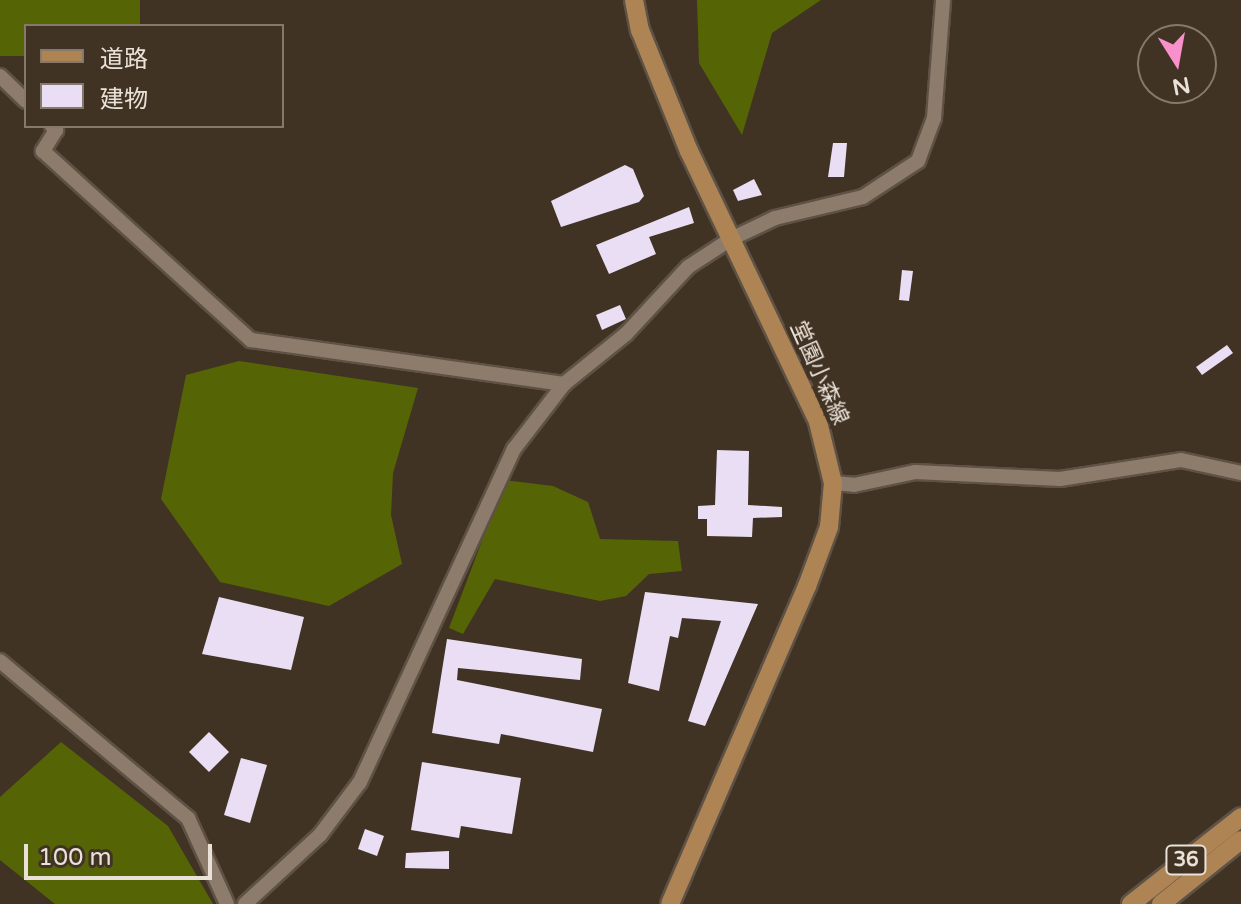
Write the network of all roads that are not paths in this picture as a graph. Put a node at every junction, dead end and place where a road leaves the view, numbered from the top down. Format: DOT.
graph roads {
  1 [pos="634,0"];
  2 [pos="943,0"];
  3 [pos="0,76"];
  4 [pos="24,99"];
  5 [pos="54,128"];
  6 [pos="731,239"];
  7 [pos="564,384"];
  8 [pos="1241,473"];
  9 [pos="833,483"];
  10 [pos="0,661"];
  11 [pos="1241,817"];
  12 [pos="1241,840"];
  13 [pos="227,904"];
  14 [pos="245,904"];
  15 [pos="670,904"];
  16 [pos="1131,904"];
  17 [pos="1161,904"];
  1 -- 6 [label="main road, 堂園小森線"];
  2 -- 6 [label="street"];
  3 -- 4 [label="street"];
  5 -- 7 [label="street"];
  6 -- 7 [label="street"];
  6 -- 9 [label="main road, 堂園小森線"];
  7 -- 14 [label="street"];
  8 -- 9 [label="street"];
  9 -- 15 [label="main road, 堂園小森線"];
  10 -- 13 [label="street"];
  11 -- 16 [label="main road, 36"];
  12 -- 17 [label="main road, 36"];
}
